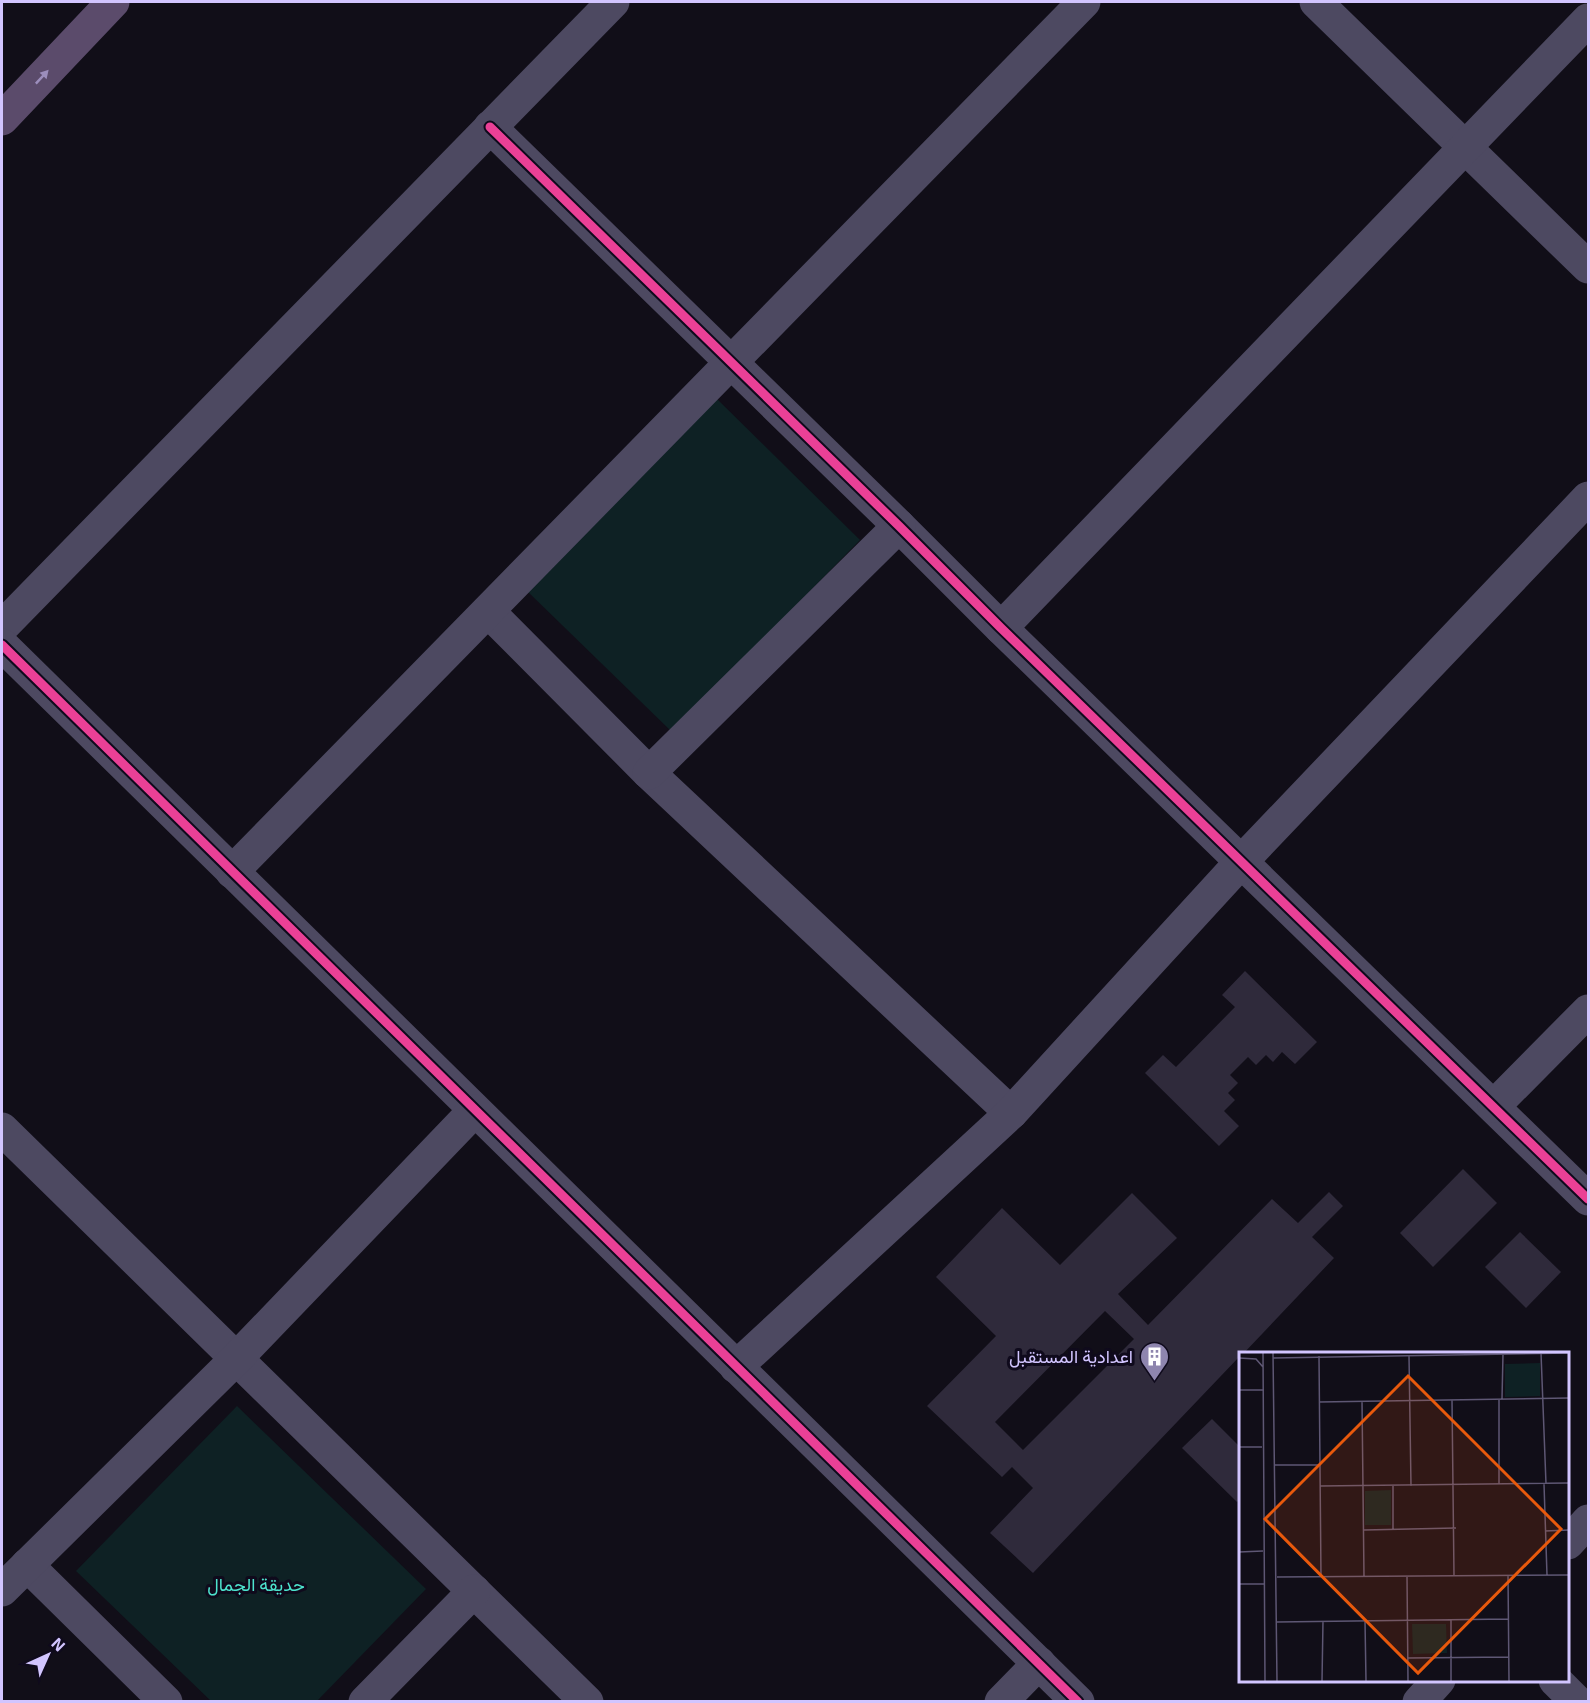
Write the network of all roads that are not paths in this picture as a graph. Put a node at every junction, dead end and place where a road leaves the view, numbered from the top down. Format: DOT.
graph roads {
  1 [pos="113,2"];
  2 [pos="1084,2"];
  3 [pos="1316,2"];
  4 [pos="606,4"];
  5 [pos="1588,20"];
  6 [pos="2,119"];
  7 [pos="490,127"];
  8 [pos="1466,147"];
  9 [pos="1588,267"];
  10 [pos="732,362"];
  11 [pos="1588,498"];
  12 [pos="899,525"];
  13 [pos="488,611"];
  14 [pos="2,627"];
  15 [pos="1001,628"];
  16 [pos="2,645"];
  17 [pos="648,773"];
  18 [pos="1242,861"];
  19 [pos="232,872"];
  20 [pos="1588,1011"];
  21 [pos="1494,1106"];
  22 [pos="474,1110"];
  23 [pos="1011,1113"];
  24 [pos="2,1129"];
  25 [pos="1588,1199"];
  26 [pos="237,1358"];
  27 [pos="736,1367"];
  28 [pos="1588,1521"];
  29 [pos="1569,1542"];
  30 [pos="27,1565"];
  31 [pos="2,1590"];
  32 [pos="474,1591"];
  33 [pos="1039,1663"];
  34 [pos="1437,1682"];
  35 [pos="1557,1682"];
  36 [pos="166,1701"];
  37 [pos="365,1701"];
  38 [pos="587,1701"];
  39 [pos="1001,1701"];
  40 [pos="1077,1701"];
  41 [pos="1419,1701"];
  42 [pos="1577,1701"];
  6 -- 1 [label="main road, one-way"];
  2 -- 10 [label="street"];
  3 -- 8 [label="street"];
  4 -- 7 [label="street"];
  5 -- 8 [label="street"];
  7 -- 10 [label="street"];
  7 -- 14 [label="street"];
  8 -- 9 [label="street"];
  8 -- 15 [label="street"];
  10 -- 12 [label="street"];
  10 -- 13 [label="street"];
  11 -- 18 [label="street"];
  12 -- 15 [label="street"];
  12 -- 17 [label="street"];
  13 -- 17 [label="street"];
  13 -- 19 [label="street"];
  15 -- 18 [label="street"];
  16 -- 19 [label="street"];
  17 -- 23 [label="street"];
  18 -- 21 [label="street"];
  18 -- 23 [label="street"];
  19 -- 22 [label="street"];
  20 -- 21 [label="street"];
  21 -- 25 [label="street"];
  22 -- 26 [label="street"];
  22 -- 27 [label="street"];
  23 -- 27 [label="street"];
  24 -- 26 [label="street"];
  26 -- 30 [label="street"];
  26 -- 32 [label="street"];
  27 -- 33 [label="street"];
  28 -- 29 [label="street"];
  30 -- 31 [label="street"];
  30 -- 36 [label="street"];
  32 -- 37 [label="street"];
  32 -- 38 [label="street"];
  33 -- 39 [label="street"];
  33 -- 40 [label="street"];
  34 -- 41 [label="street"];
  35 -- 42 [label="street"];
}
